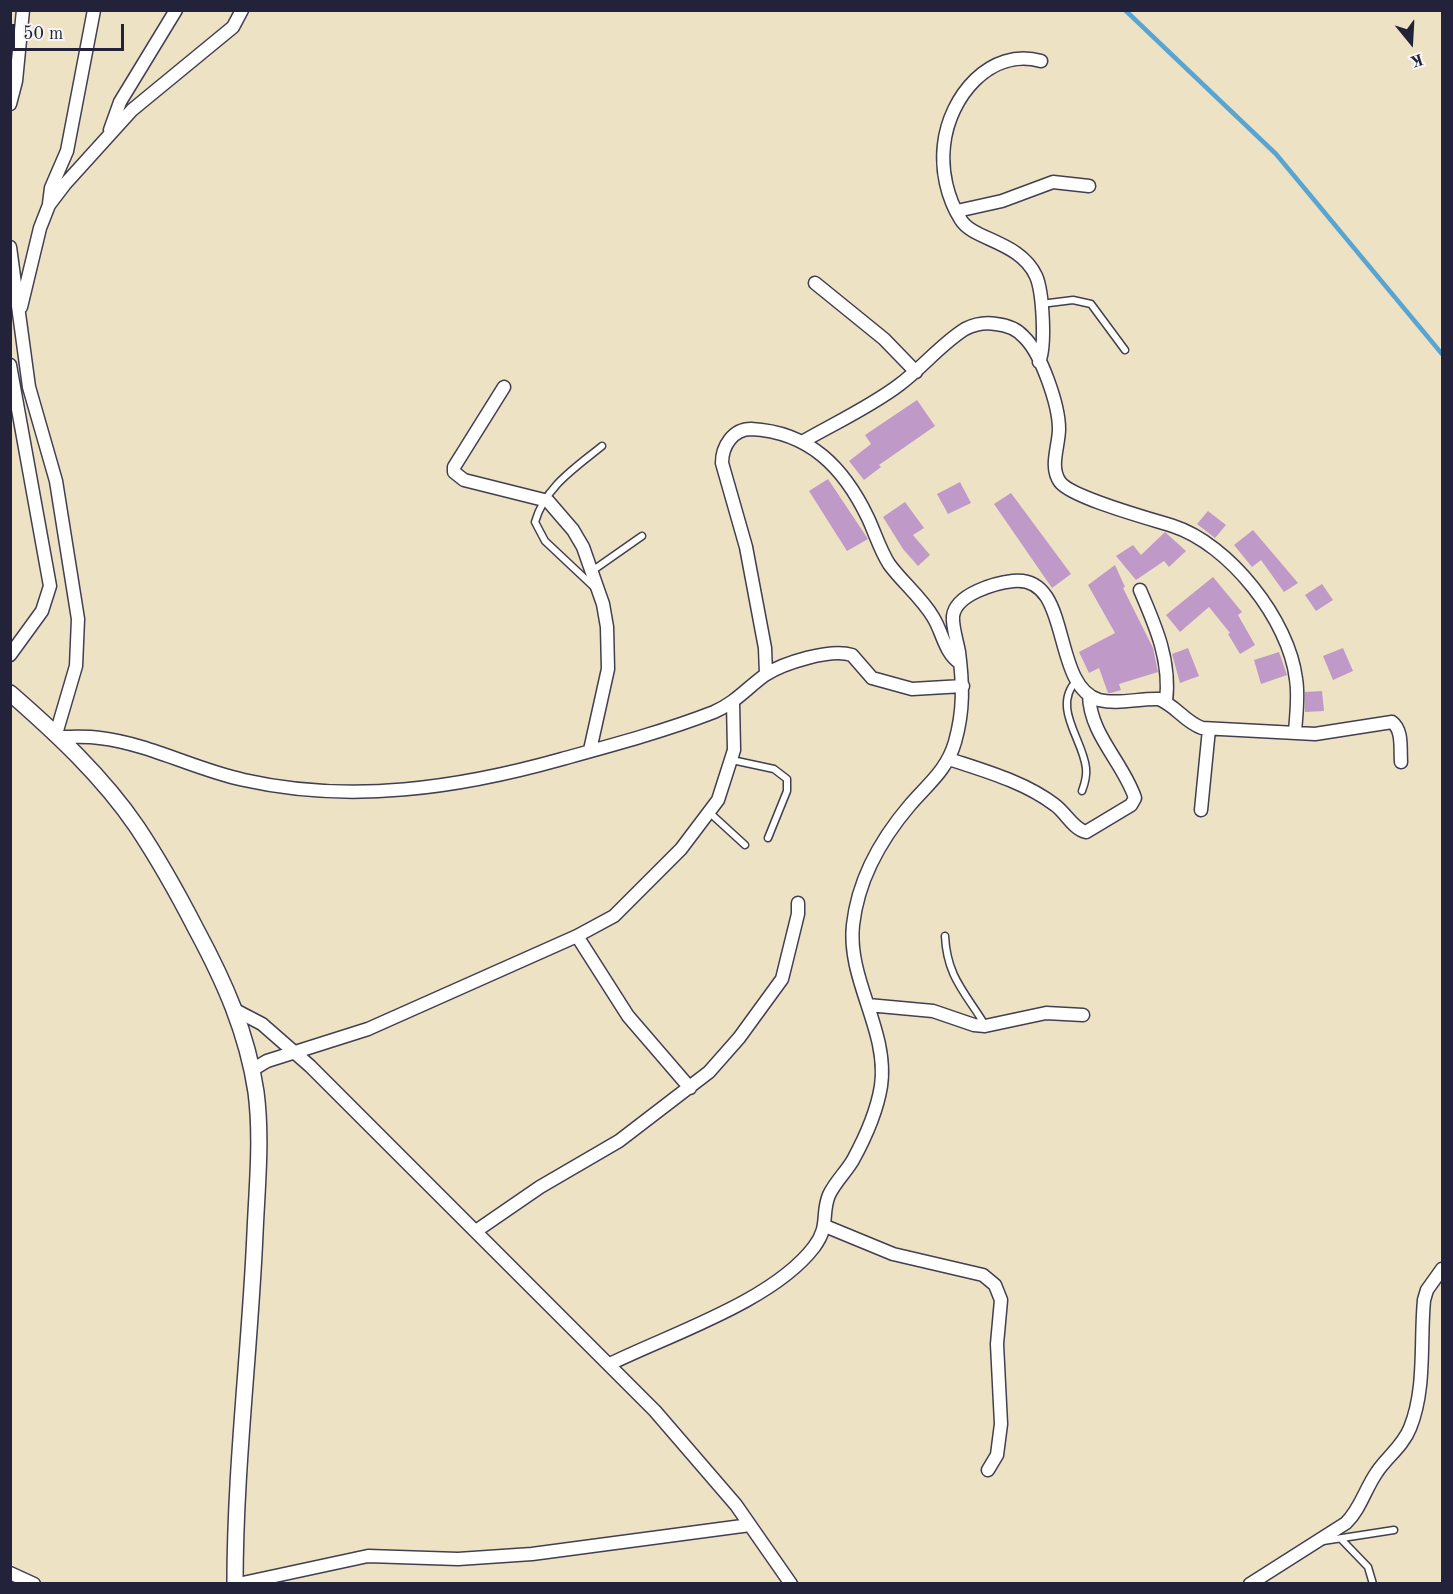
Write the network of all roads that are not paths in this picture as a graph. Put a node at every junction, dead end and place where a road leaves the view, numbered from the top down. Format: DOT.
graph roads {
  1 [pos="23,10"];
  2 [pos="94,10"];
  3 [pos="176,10"];
  4 [pos="242,10"];
  5 [pos="1041,61"];
  6 [pos="10,104"];
  7 [pos="110,134"];
  8 [pos="1089,186"];
  9 [pos="49,206"];
  10 [pos="957,211"];
  11 [pos="10,247"];
  12 [pos="815,283"];
  13 [pos="1041,304"];
  14 [pos="19,314"];
  15 [pos="1125,350"];
  16 [pos="1040,362"];
  17 [pos="10,365"];
  18 [pos="916,372"];
  19 [pos="504,387"];
  20 [pos="801,442"];
  21 [pos="602,446"];
  22 [pos="544,500"];
  23 [pos="642,536"];
  24 [pos="592,571"];
  25 [pos="1140,590"];
  26 [pos="600,592"];
  27 [pos="10,655"];
  28 [pos="960,663"];
  29 [pos="766,674"];
  30 [pos="1077,680"];
  31 [pos="963,686"];
  32 [pos="10,693"];
  33 [pos="1089,695"];
  34 [pos="734,702"];
  35 [pos="1166,702"];
  36 [pos="1209,729"];
  37 [pos="1295,733"];
  38 [pos="58,735"];
  39 [pos="590,750"];
  40 [pos="949,759"];
  41 [pos="732,760"];
  42 [pos="1401,762"];
  43 [pos="1082,791"];
  44 [pos="1201,810"];
  45 [pos="710,813"];
  46 [pos="768,838"];
  47 [pos="745,845"];
  48 [pos="798,903"];
  49 [pos="577,936"];
  50 [pos="945,936"];
  51 [pos="868,1005"];
  52 [pos="237,1011"];
  53 [pos="1083,1015"];
  54 [pos="985,1026"];
  55 [pos="294,1054"];
  56 [pos="252,1070"];
  57 [pos="690,1088"];
  58 [pos="825,1226"];
  59 [pos="476,1231"];
  60 [pos="1443,1269"];
  61 [pos="610,1364"];
  62 [pos="988,1470"];
  63 [pos="750,1525"];
  64 [pos="1394,1530"];
  65 [pos="1341,1539"];
  66 [pos="1315,1541"];
  67 [pos="10,1573"];
  68 [pos="34,1584"];
  69 [pos="237,1584"];
  70 [pos="791,1584"];
  71 [pos="1250,1584"];
  72 [pos="1373,1584"];
  1 -- 6 [label="street"];
  2 -- 9 [label="street"];
  3 -- 7 [label="street"];
  4 -- 7 [label="street"];
  5 -- 10 [label="street"];
  7 -- 9 [label="street"];
  8 -- 10 [label="street"];
  9 -- 14 [label="street"];
  10 -- 13 [label="street"];
  11 -- 14 [label="street"];
  12 -- 18 [label="street"];
  13 -- 15 [label="lane"];
  13 -- 16 [label="street"];
  14 -- 38 [label="street"];
  16 -- 18 [label="street"];
  16 -- 37 [label="street"];
  17 -- 27 [label="street"];
  18 -- 20 [label="street"];
  19 -- 22 [label="street"];
  20 -- 28 [label="street"];
  20 -- 29 [label="street"];
  21 -- 22 [label="lane"];
  22 -- 24 [label="street"];
  22 -- 26 [label="lane"];
  23 -- 24 [label="lane"];
  24 -- 26 [label="street"];
  25 -- 35 [label="street"];
  26 -- 39 [label="street"];
  28 -- 30 [label="street"];
  28 -- 31 [label="street"];
  29 -- 31 [label="street"];
  29 -- 34 [label="street"];
  30 -- 33 [label="street"];
  30 -- 43 [label="lane"];
  31 -- 40 [label="street"];
  32 -- 38 [label="street"];
  33 -- 35 [label="street"];
  33 -- 40 [label="street"];
  34 -- 39 [label="street"];
  34 -- 41 [label="street"];
  35 -- 36 [label="street"];
  36 -- 37 [label="street"];
  36 -- 44 [label="street"];
  37 -- 42 [label="street"];
  38 -- 39 [label="street"];
  38 -- 52 [label="street"];
  40 -- 51 [label="street"];
  41 -- 45 [label="street"];
  41 -- 46 [label="lane"];
  45 -- 47 [label="lane"];
  45 -- 49 [label="street"];
  48 -- 57 [label="street"];
  49 -- 55 [label="street"];
  49 -- 57 [label="street"];
  50 -- 54 [label="lane"];
  51 -- 54 [label="street"];
  51 -- 58 [label="street"];
  52 -- 55 [label="street"];
  52 -- 56 [label="street"];
  53 -- 54 [label="street"];
  55 -- 56 [label="street"];
  55 -- 59 [label="street"];
  56 -- 69 [label="street"];
  57 -- 59 [label="street"];
  58 -- 61 [label="street"];
  58 -- 62 [label="street"];
  59 -- 61 [label="street"];
  60 -- 66 [label="street"];
  61 -- 63 [label="street"];
  63 -- 69 [label="street"];
  63 -- 70 [label="street"];
  64 -- 65 [label="lane"];
  65 -- 66 [label="lane"];
  65 -- 72 [label="lane"];
  66 -- 71 [label="street"];
  67 -- 68 [label="street"];
}
